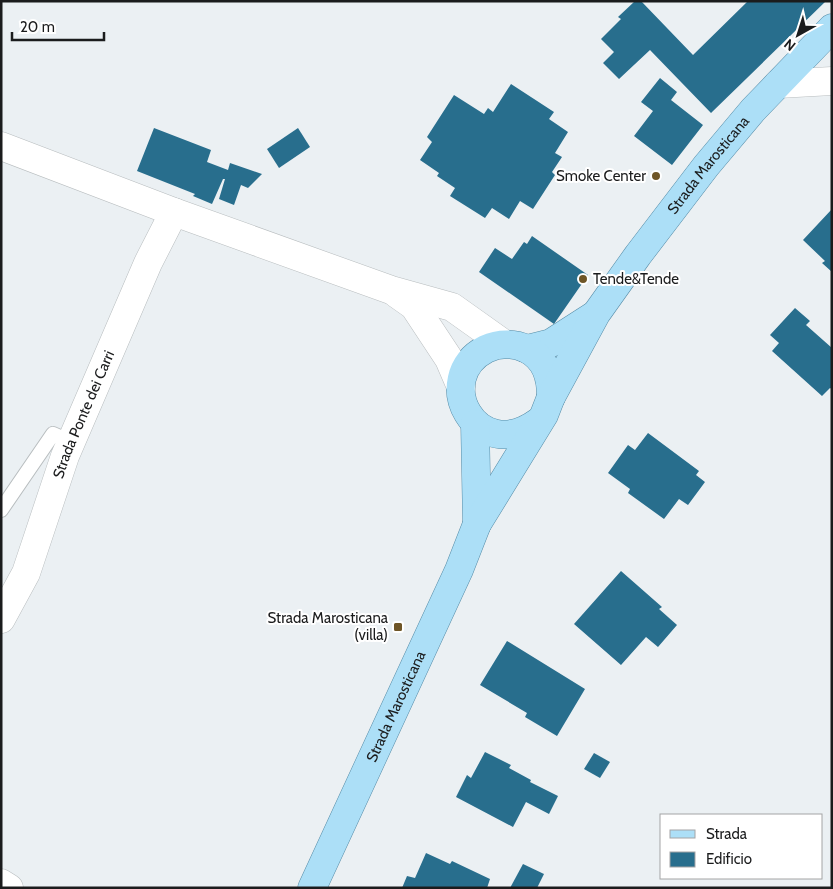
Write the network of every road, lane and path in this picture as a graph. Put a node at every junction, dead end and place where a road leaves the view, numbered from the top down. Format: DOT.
graph roads {
  1 [pos="831,31"];
  2 [pos="832,81"];
  3 [pos="778,84"];
  4 [pos="1,146"];
  5 [pos="174,212"];
  6 [pos="391,290"];
  7 [pos="596,314"];
  8 [pos="515,347"];
  9 [pos="461,387"];
  10 [pos="551,397"];
  11 [pos="538,422"];
  12 [pos="476,424"];
  13 [pos="72,442"];
  14 [pos="1,510"];
  15 [pos="477,524"];
  16 [pos="1,619"];
  17 [pos="1,884"];
  18 [pos="9,888"];
  19 [pos="312,888"];
  1 -- 3 [label="main road, Strada Marosticana"];
  2 -- 3 [label="street"];
  3 -- 7 [label="main road, Strada Marosticana"];
  4 -- 5 [label="street"];
  5 -- 6 [label="street"];
  5 -- 13 [label="street, Strada Ponte dei Carri"];
  6 -- 8 [label="street"];
  6 -- 9 [label="street"];
  7 -- 8 [label="main road, Strada Marosticana"];
  7 -- 10 [label="main road, Strada Marosticana"];
  8 -- 9 [label="main road, Strada Marosticana"];
  8 -- 10 [label="main road"];
  9 -- 12 [label="main road"];
  10 -- 11 [label="main road, Strada Marosticana"];
  11 -- 12 [label="main road"];
  11 -- 15 [label="main road, Strada Marosticana"];
  12 -- 15 [label="main road, Strada Marosticana"];
  13 -- 14 [label="lane"];
  13 -- 16 [label="street, Strada Ponte dei Carri"];
  15 -- 19 [label="main road, Strada Marosticana"];
  17 -- 18 [label="street"];
}
